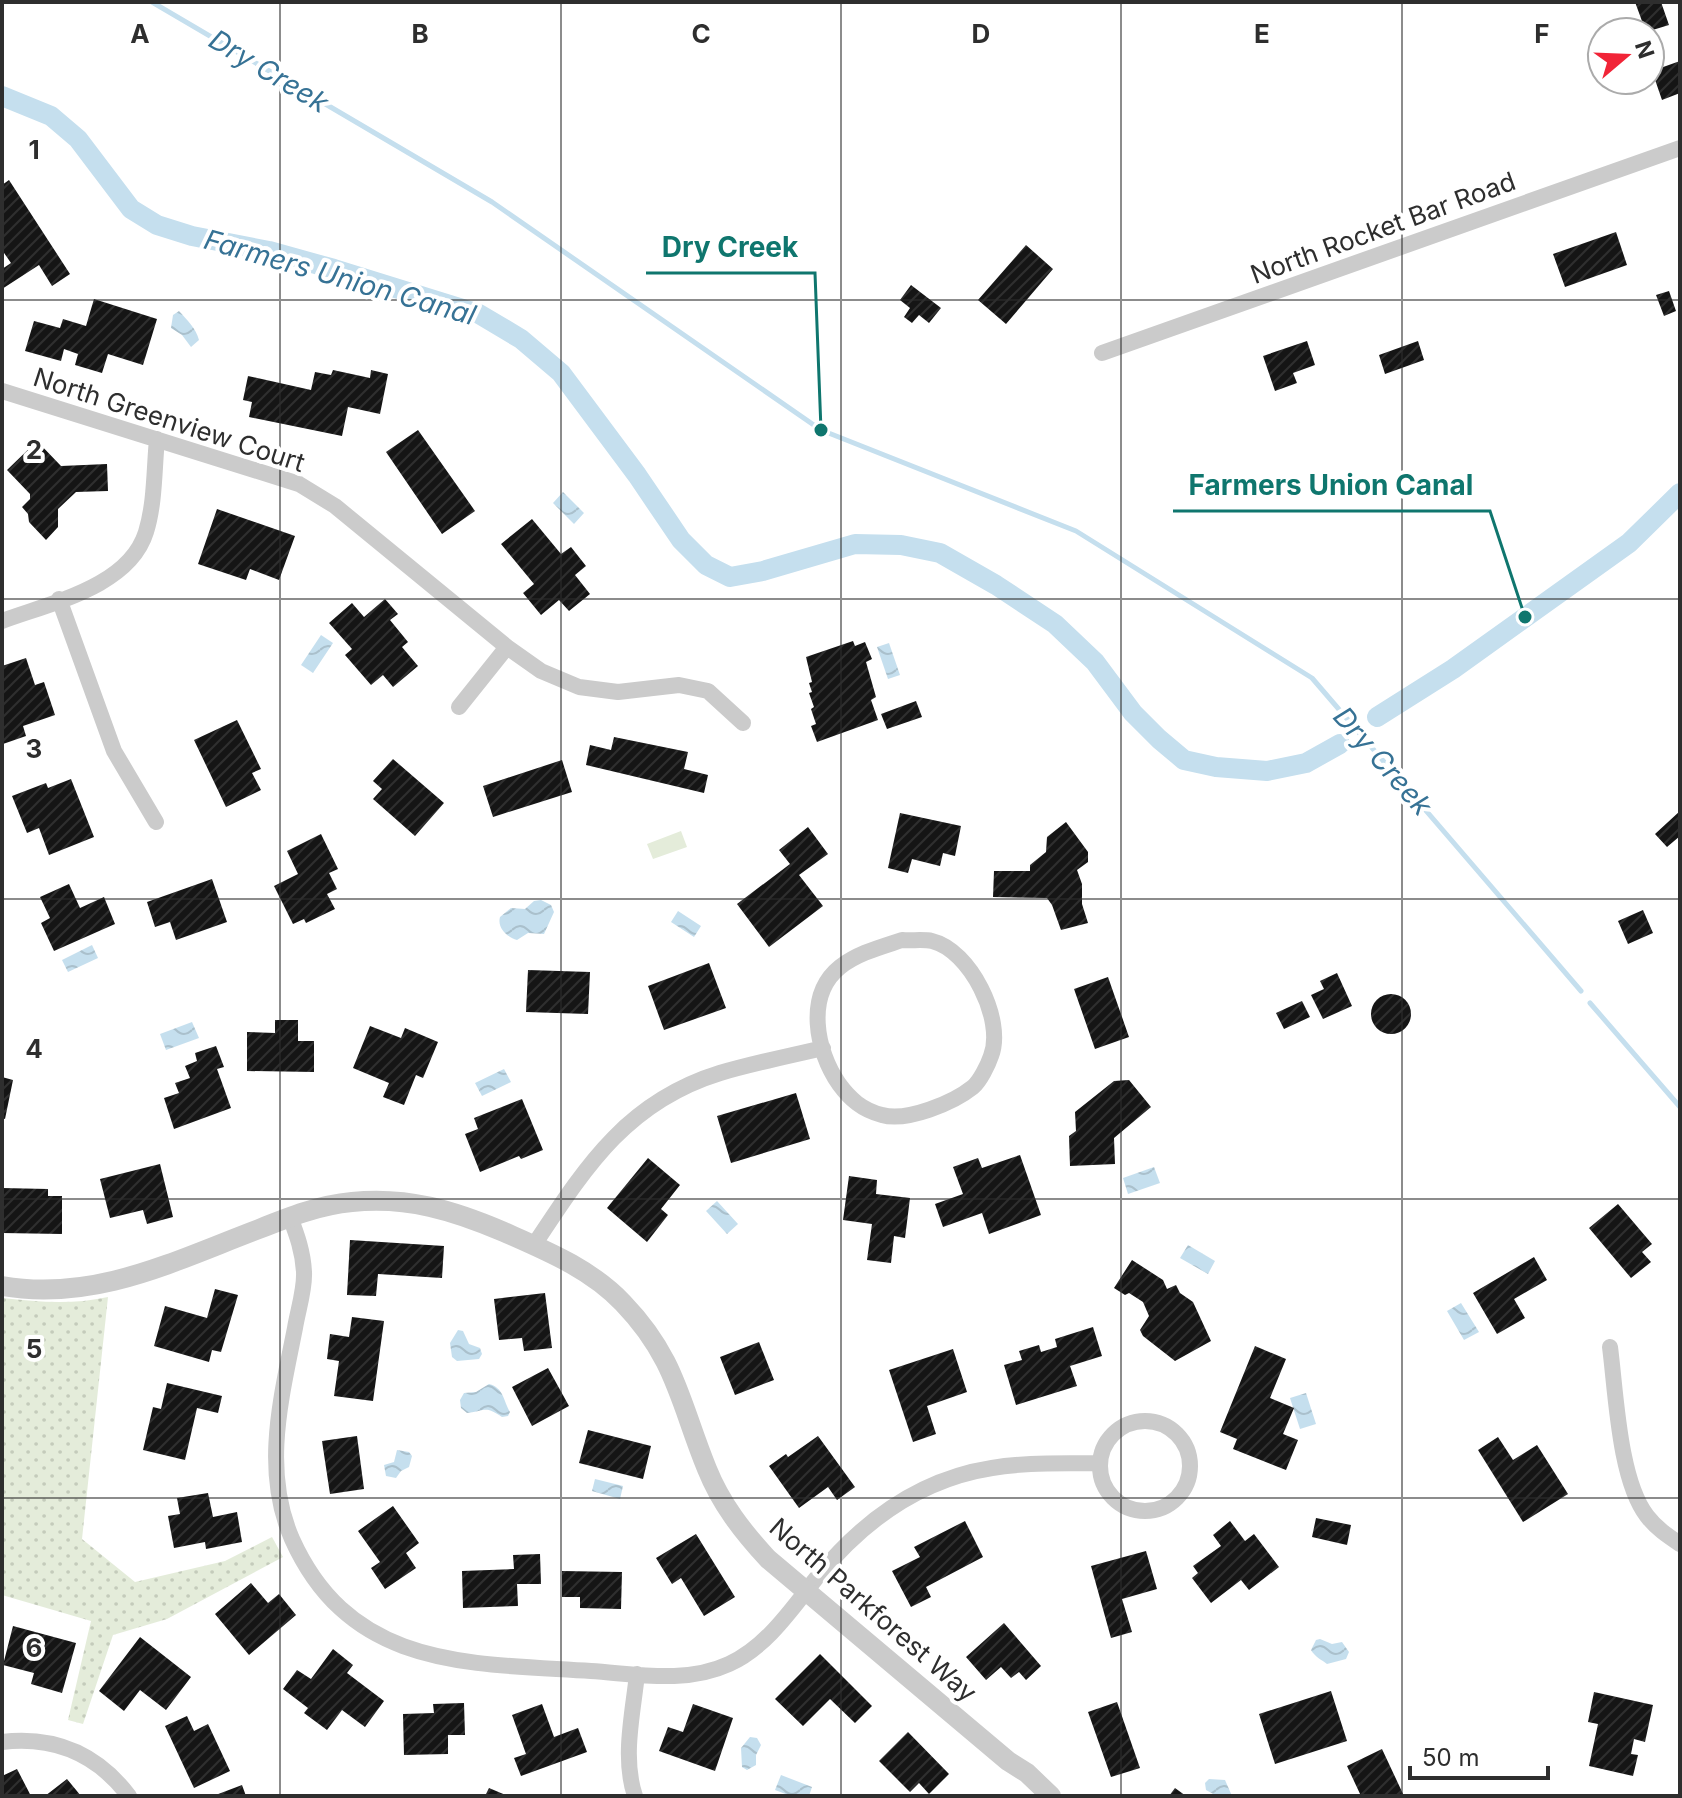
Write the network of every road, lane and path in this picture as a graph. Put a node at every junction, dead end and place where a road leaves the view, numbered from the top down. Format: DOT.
graph roads {
  1 [pos="1680,148"];
  2 [pos="1102,353"];
  3 [pos="2,391"];
  4 [pos="157,439"];
  5 [pos="59,599"];
  6 [pos="2,621"];
  7 [pos="507,647"];
  8 [pos="459,707"];
  9 [pos="743,723"];
  10 [pos="156,822"];
  11 [pos="823,1048"];
  12 [pos="290,1217"];
  13 [pos="534,1245"];
  14 [pos="2,1286"];
  15 [pos="1610,1347"];
  16 [pos="1100,1463"];
  17 [pos="1680,1544"];
  18 [pos="805,1591"];
  19 [pos="637,1674"];
  20 [pos="2,1742"];
  21 [pos="129,1796"];
  22 [pos="635,1796"];
  23 [pos="1051,1796"];
  1 -- 2 [label="street, North Rocket Bar Road"];
  3 -- 4 [label="street, North Greenview Court"];
  4 -- 5 [label="street"];
  4 -- 7 [label="street, North Greenview Court"];
  5 -- 6 [label="street"];
  5 -- 10 [label="street"];
  7 -- 8 [label="street"];
  7 -- 9 [label="street, North Greenview Court"];
  11 -- 11 [label="street"];
  11 -- 13 [label="street"];
  12 -- 13 [label="street, North Parkforest Way"];
  12 -- 14 [label="street, North Parkforest Way"];
  12 -- 19 [label="street"];
  13 -- 18 [label="street, North Parkforest Way"];
  15 -- 17 [label="street"];
  16 -- 16 [label="street"];
  16 -- 18 [label="street"];
  18 -- 19 [label="street"];
  18 -- 23 [label="street, North Parkforest Way"];
  19 -- 22 [label="street"];
  20 -- 21 [label="street"];
}
